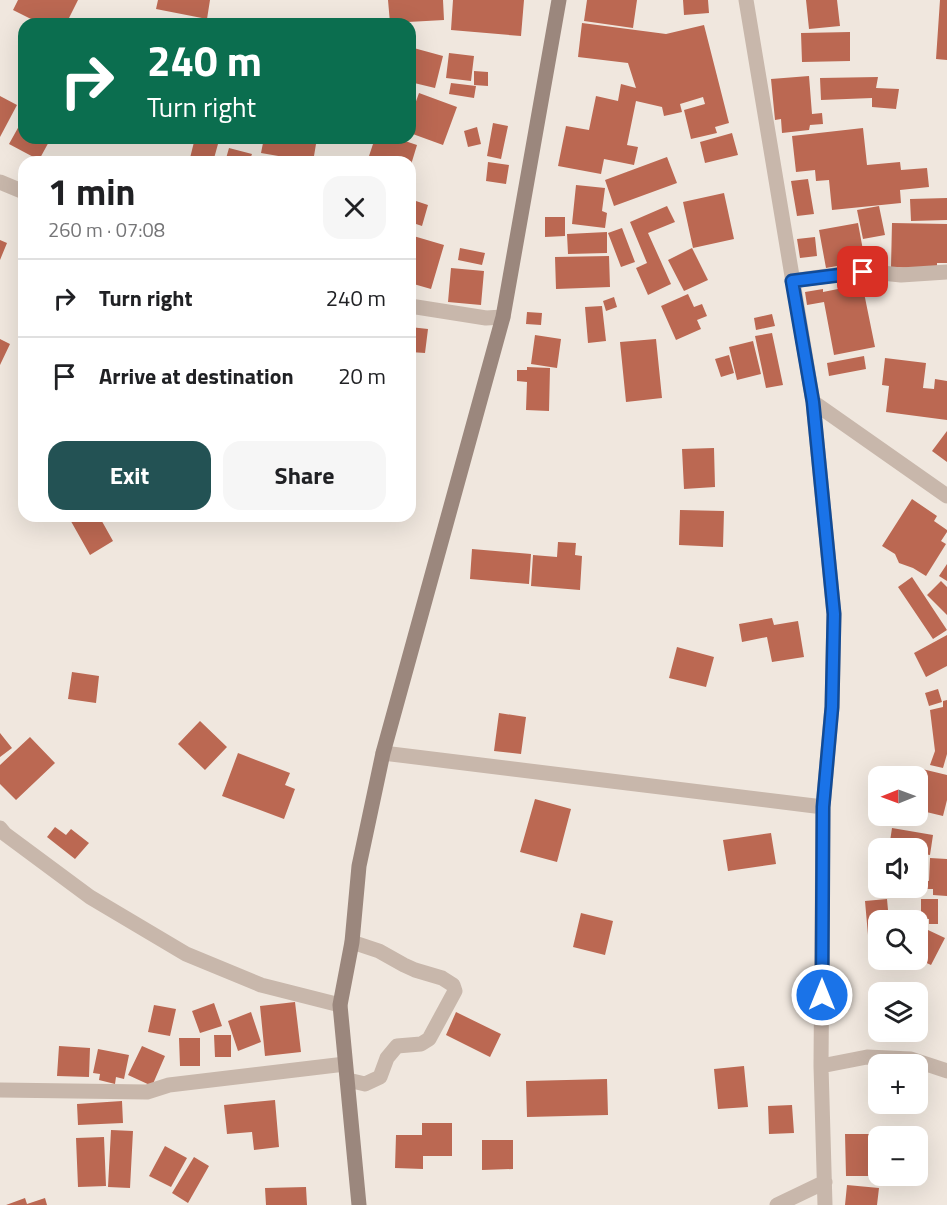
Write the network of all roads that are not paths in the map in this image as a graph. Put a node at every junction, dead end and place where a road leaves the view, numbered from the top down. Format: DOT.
graph roads {
  1 [pos="559,0"];
  2 [pos="746,0"];
  3 [pos="0,182"];
  4 [pos="18,190"];
  5 [pos="947,272"];
  6 [pos="792,281"];
  7 [pos="416,307"];
  8 [pos="503,317"];
  9 [pos="813,402"];
  10 [pos="947,496"];
  11 [pos="383,753"];
  12 [pos="823,807"];
  13 [pos="0,828"];
  14 [pos="352,942"];
  15 [pos="340,1005"];
  16 [pos="345,1064"];
  17 [pos="821,1066"];
  18 [pos="945,1067"];
  19 [pos="348,1080"];
  20 [pos="0,1090"];
  21 [pos="825,1182"];
  22 [pos="359,1205"];
  23 [pos="777,1205"];
  24 [pos="825,1205"];
  1 -- 8 [label="street"];
  2 -- 6 [label="street"];
  3 -- 4 [label="street"];
  5 -- 6 [label="street"];
  6 -- 9 [label="street"];
  7 -- 8 [label="street"];
  8 -- 11 [label="street"];
  9 -- 10 [label="street"];
  9 -- 12 [label="street"];
  11 -- 12 [label="street"];
  11 -- 14 [label="street"];
  12 -- 17 [label="street"];
  13 -- 15 [label="street"];
  14 -- 15 [label="street"];
  14 -- 19 [label="street"];
  15 -- 16 [label="street"];
  16 -- 19 [label="street"];
  16 -- 20 [label="street"];
  17 -- 18 [label="street"];
  17 -- 21 [label="street"];
  19 -- 22 [label="street"];
  21 -- 23 [label="street"];
  21 -- 24 [label="street"];
}
